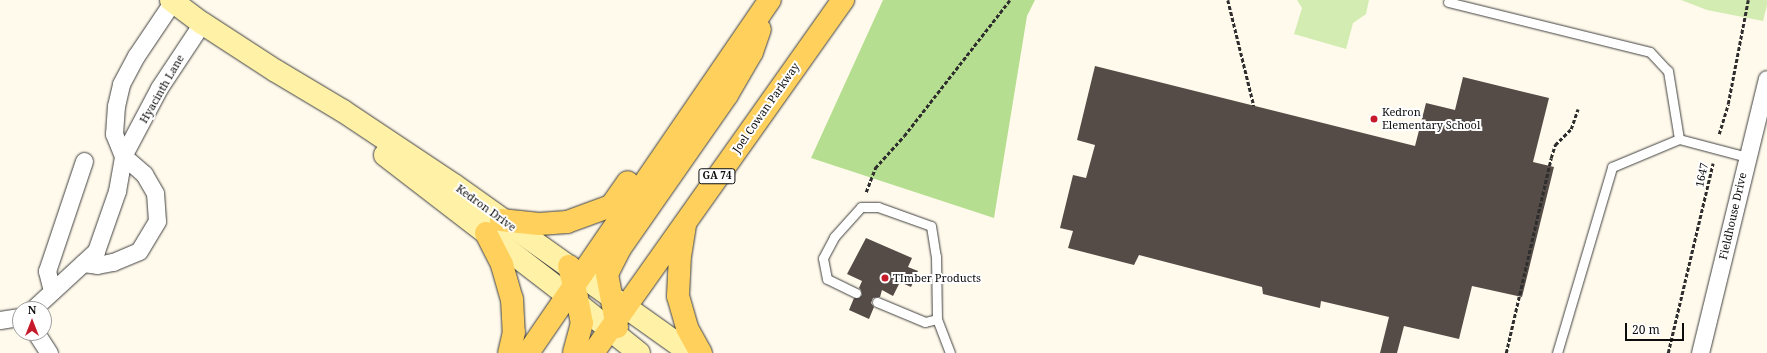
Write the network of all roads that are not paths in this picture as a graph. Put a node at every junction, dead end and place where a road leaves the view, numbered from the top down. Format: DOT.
graph roads {
  1 [pos="770,0"];
  2 [pos="843,0"];
  3 [pos="172,1"];
  4 [pos="1448,2"];
  5 [pos="202,23"];
  6 [pos="749,30"];
  7 [pos="1767,79"];
  8 [pos="1679,139"];
  9 [pos="123,156"];
  10 [pos="1747,157"];
  11 [pos="84,160"];
  12 [pos="685,220"];
  13 [pos="494,227"];
  14 [pos="83,263"];
  15 [pos="574,286"];
  16 [pos="52,291"];
  17 [pos="856,293"];
  18 [pos="41,301"];
  19 [pos="877,302"];
  20 [pos="12,318"];
  21 [pos="616,319"];
  22 [pos="937,319"];
  23 [pos="0,320"];
  24 [pos="41,341"];
  25 [pos="49,353"];
  26 [pos="509,353"];
  27 [pos="528,353"];
  28 [pos="574,353"];
  29 [pos="593,353"];
  30 [pos="639,353"];
  31 [pos="690,353"];
  32 [pos="701,353"];
  33 [pos="950,353"];
  34 [pos="1557,353"];
  35 [pos="1700,353"];
  1 -- 6 [label="main road"];
  1 -- 21 [label="main road"];
  2 -- 12 [label="main road, Joel Cowan Parkway / GA 74"];
  3 -- 5 [label="street, Kedron Drive"];
  3 -- 9 [label="street"];
  4 -- 8 [label="lane"];
  5 -- 9 [label="street, Hyacinth Lane"];
  5 -- 13 [label="street, Kedron Drive"];
  6 -- 13 [label="main road"];
  6 -- 15 [label="main road"];
  7 -- 10 [label="street, Fieldhouse Drive"];
  8 -- 10 [label="lane"];
  8 -- 34 [label="lane"];
  9 -- 14 [label="street, Hyacinth Lane"];
  9 -- 14 [label="street"];
  10 -- 35 [label="street, Fieldhouse Drive"];
  11 -- 16 [label="street"];
  12 -- 21 [label="main road, Joel Cowan Parkway / GA 74"];
  12 -- 32 [label="main road"];
  13 -- 15 [label="street, Kedron Drive"];
  13 -- 15 [label="street, Kedron Drive"];
  13 -- 26 [label="main road"];
  14 -- 16 [label="street, Hyacinth Lane"];
  15 -- 21 [label="street, Kedron Drive"];
  15 -- 21 [label="street, Kedron Drive"];
  15 -- 27 [label="main road"];
  15 -- 28 [label="main road"];
  16 -- 18 [label="street, Hyacinth Lane"];
  17 -- 22 [label="lane"];
  19 -- 22 [label="lane"];
  20 -- 23 [label="street"];
  21 -- 29 [label="main road, Joel Cowan Parkway / GA 74"];
  21 -- 30 [label="street, Kedron Drive"];
  21 -- 31 [label="street, Kedron Drive"];
  22 -- 33 [label="lane"];
  24 -- 25 [label="street"];
}
